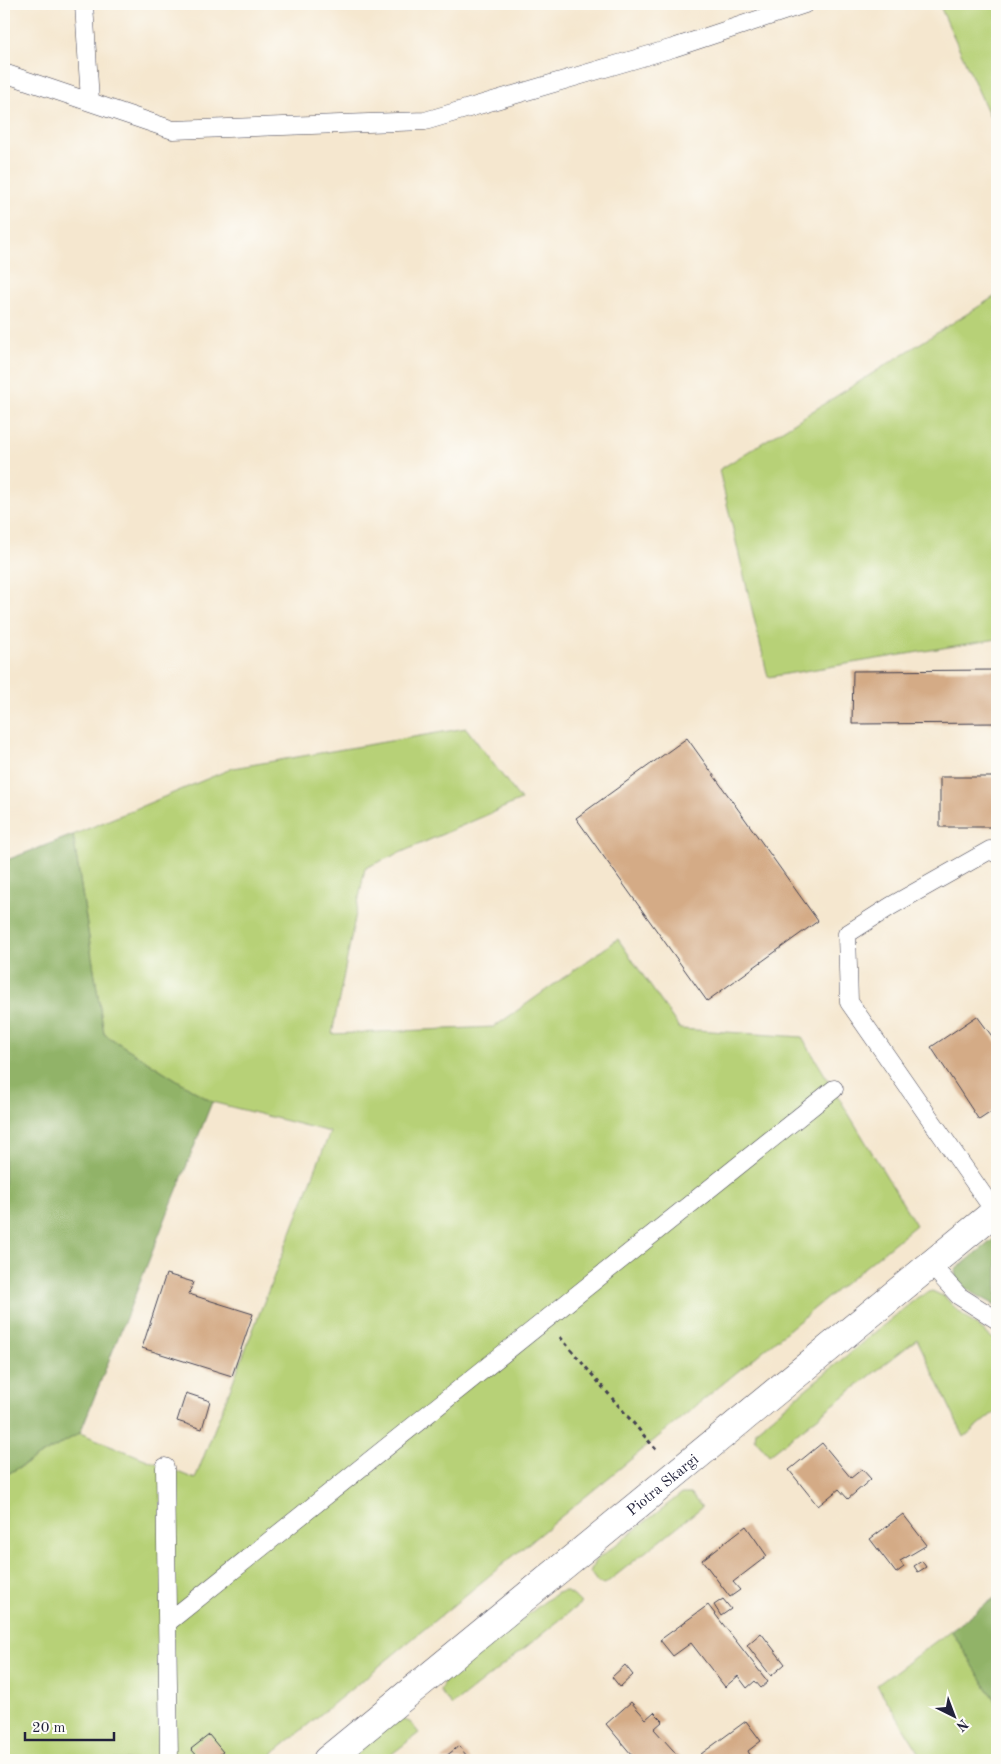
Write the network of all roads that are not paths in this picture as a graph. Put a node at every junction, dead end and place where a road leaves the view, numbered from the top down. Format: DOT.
graph roads {
  1 [pos="84,4"];
  2 [pos="805,4"];
  3 [pos="4,73"];
  4 [pos="90,101"];
  5 [pos="997,854"];
  6 [pos="834,1089"];
  7 [pos="996,1211"];
  8 [pos="931,1265"];
  9 [pos="997,1320"];
  10 [pos="164,1467"];
  11 [pos="167,1623"];
  12 [pos="169,1760"];
  13 [pos="326,1760"];
  1 -- 4 [label="lane"];
  2 -- 4 [label="lane"];
  3 -- 4 [label="lane"];
  5 -- 7 [label="lane"];
  6 -- 11 [label="lane"];
  7 -- 8 [label="street, Piotra Skargi"];
  8 -- 9 [label="lane"];
  8 -- 13 [label="street, Piotra Skargi"];
  10 -- 11 [label="lane"];
  11 -- 12 [label="lane"];
}
